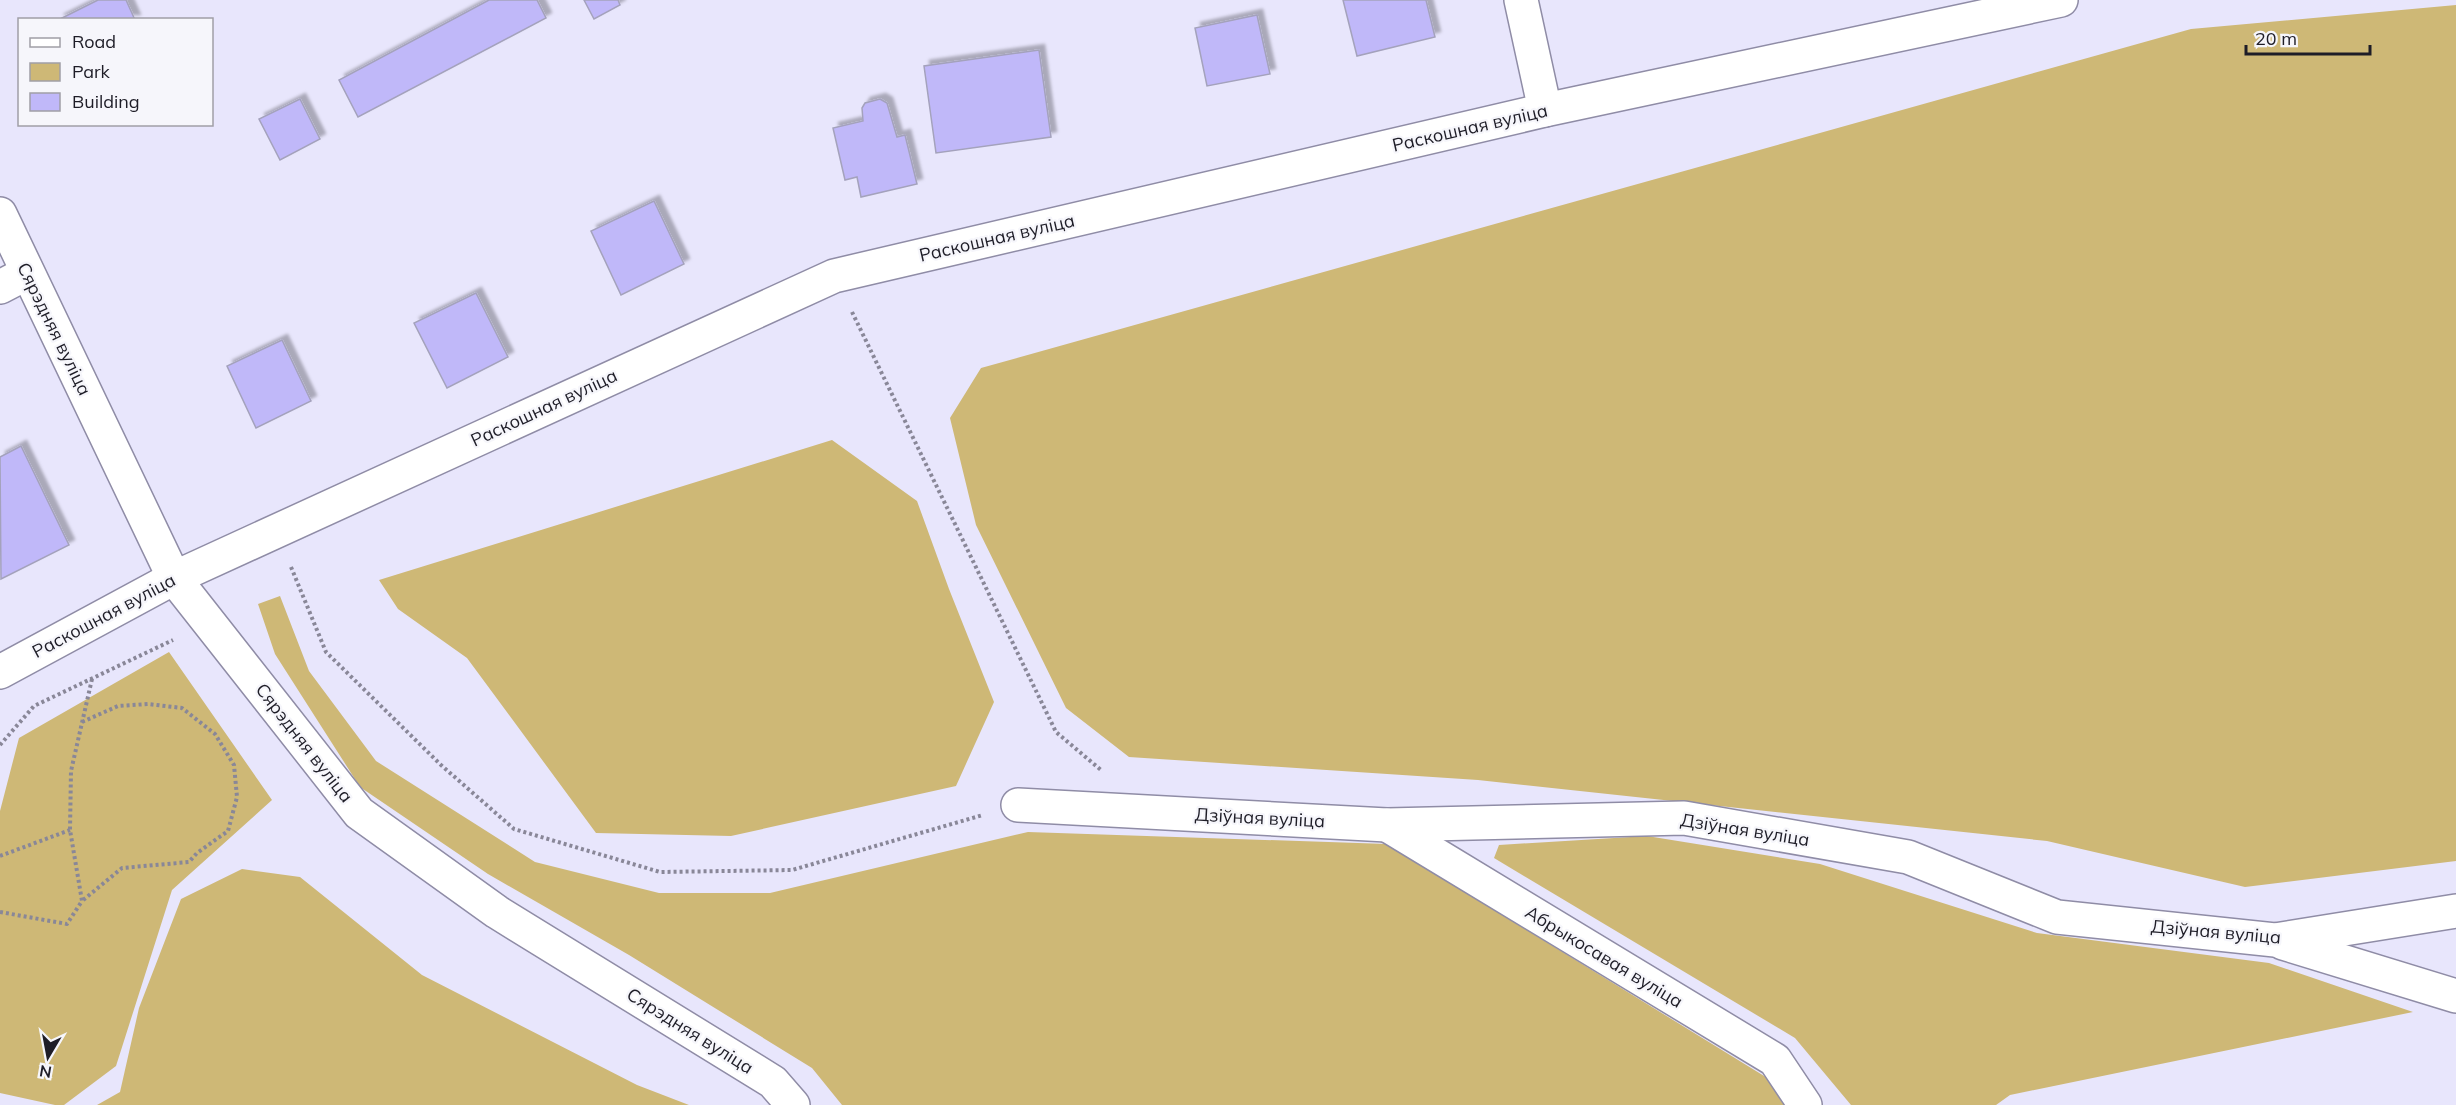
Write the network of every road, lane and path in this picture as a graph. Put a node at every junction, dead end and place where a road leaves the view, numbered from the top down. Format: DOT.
graph roads {
  1 [pos="1521,0"];
  2 [pos="2061,0"];
  3 [pos="1545,110"];
  4 [pos="0,214"];
  5 [pos="834,276"];
  6 [pos="14,280"];
  7 [pos="276,530"];
  8 [pos="174,578"];
  9 [pos="209,623"];
  10 [pos="0,672"];
  11 [pos="92,678"];
  12 [pos="82,722"];
  13 [pos="0,745"];
  14 [pos="1108,776"];
  15 [pos="1018,805"];
  16 [pos="1387,825"];
  17 [pos="70,830"];
  18 [pos="0,856"];
  19 [pos="82,901"];
  20 [pos="2456,911"];
  21 [pos="0,912"];
  22 [pos="2275,940"];
  23 [pos="2456,996"];
  24 [pos="793,1105"];
  25 [pos="1805,1105"];
  1 -- 3 [label="street"];
  2 -- 3 [label="street, Раскошная вуліца"];
  3 -- 5 [label="street, Раскошная вуліца"];
  4 -- 6 [label="street, Сярэдняя вуліца"];
  5 -- 7 [label="street, Раскошная вуліца"];
  5 -- 14 [label="path"];
  6 -- 8 [label="street, Сярэдняя вуліца"];
  7 -- 8 [label="street, Раскошная вуліца"];
  7 -- 15 [label="path"];
  8 -- 9 [label="street, Сярэдняя вуліца"];
  8 -- 10 [label="street, Раскошная вуліца"];
  9 -- 11 [label="path"];
  9 -- 24 [label="street, Сярэдняя вуліца"];
  11 -- 12 [label="path"];
  11 -- 13 [label="path"];
  12 -- 17 [label="path"];
  12 -- 19 [label="path"];
  15 -- 16 [label="street, Дзіўная вуліца"];
  16 -- 22 [label="street, Дзіўная вуліца"];
  16 -- 25 [label="street, Абрыкосавая вуліца"];
  17 -- 18 [label="path"];
  17 -- 19 [label="path"];
  19 -- 21 [label="path"];
  20 -- 22 [label="street, Дзіўная вуліца"];
  22 -- 23 [label="street"];
}
